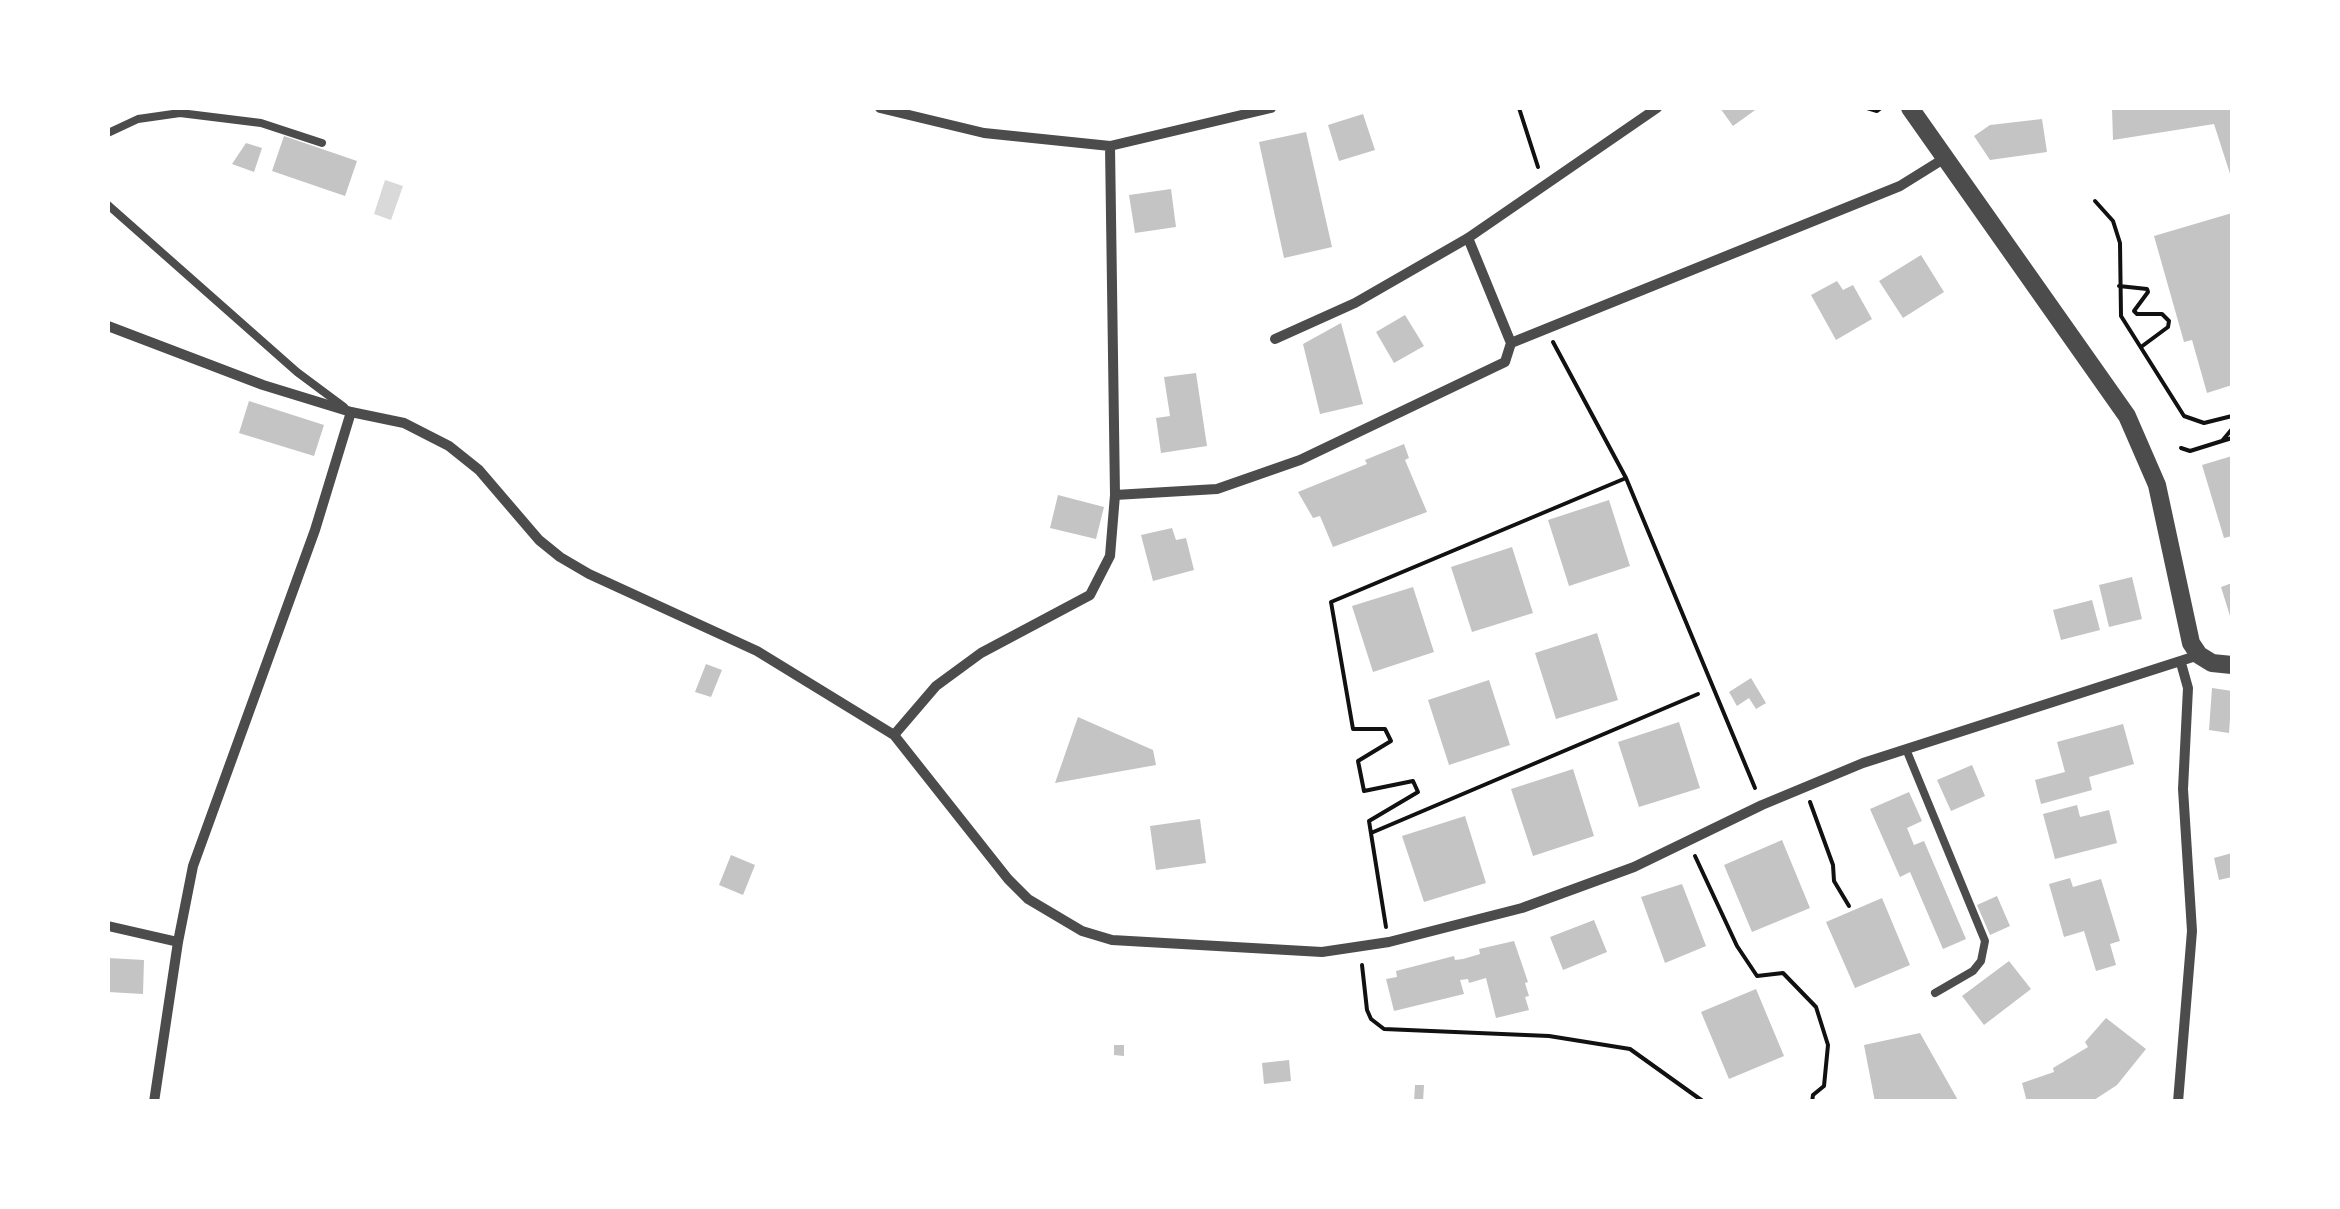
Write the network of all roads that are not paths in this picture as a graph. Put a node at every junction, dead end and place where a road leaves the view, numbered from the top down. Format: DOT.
graph roads {
  1 [pos="880,108"];
  2 [pos="1271,108"];
  3 [pos="1657,108"];
  4 [pos="1910,108"];
  5 [pos="108,132"];
  6 [pos="322,143"];
  7 [pos="1110,146"];
  8 [pos="1945,158"];
  9 [pos="108,204"];
  10 [pos="1468,238"];
  11 [pos="108,326"];
  12 [pos="1275,339"];
  13 [pos="1511,343"];
  14 [pos="352,412"];
  15 [pos="1115,495"];
  16 [pos="2190,659"];
  17 [pos="2232,666"];
  18 [pos="894,735"];
  19 [pos="1906,750"];
  20 [pos="108,926"];
  21 [pos="178,942"];
  22 [pos="1935,992"];
  23 [pos="154,1102"];
  24 [pos="2178,1102"];
  1 -- 7 [label="street"];
  2 -- 7 [label="street"];
  3 -- 10 [label="street"];
  4 -- 8 [label="street"];
  5 -- 6 [label="lane"];
  7 -- 15 [label="street"];
  8 -- 13 [label="street"];
  8 -- 16 [label="street"];
  9 -- 14 [label="lane"];
  10 -- 12 [label="street"];
  10 -- 13 [label="street"];
  11 -- 14 [label="street"];
  13 -- 15 [label="street"];
  14 -- 18 [label="street"];
  14 -- 21 [label="street"];
  15 -- 18 [label="street"];
  16 -- 17 [label="street"];
  16 -- 19 [label="street"];
  16 -- 24 [label="street"];
  18 -- 19 [label="street"];
  19 -- 22 [label="lane"];
  20 -- 21 [label="street"];
  21 -- 23 [label="street"];
}
